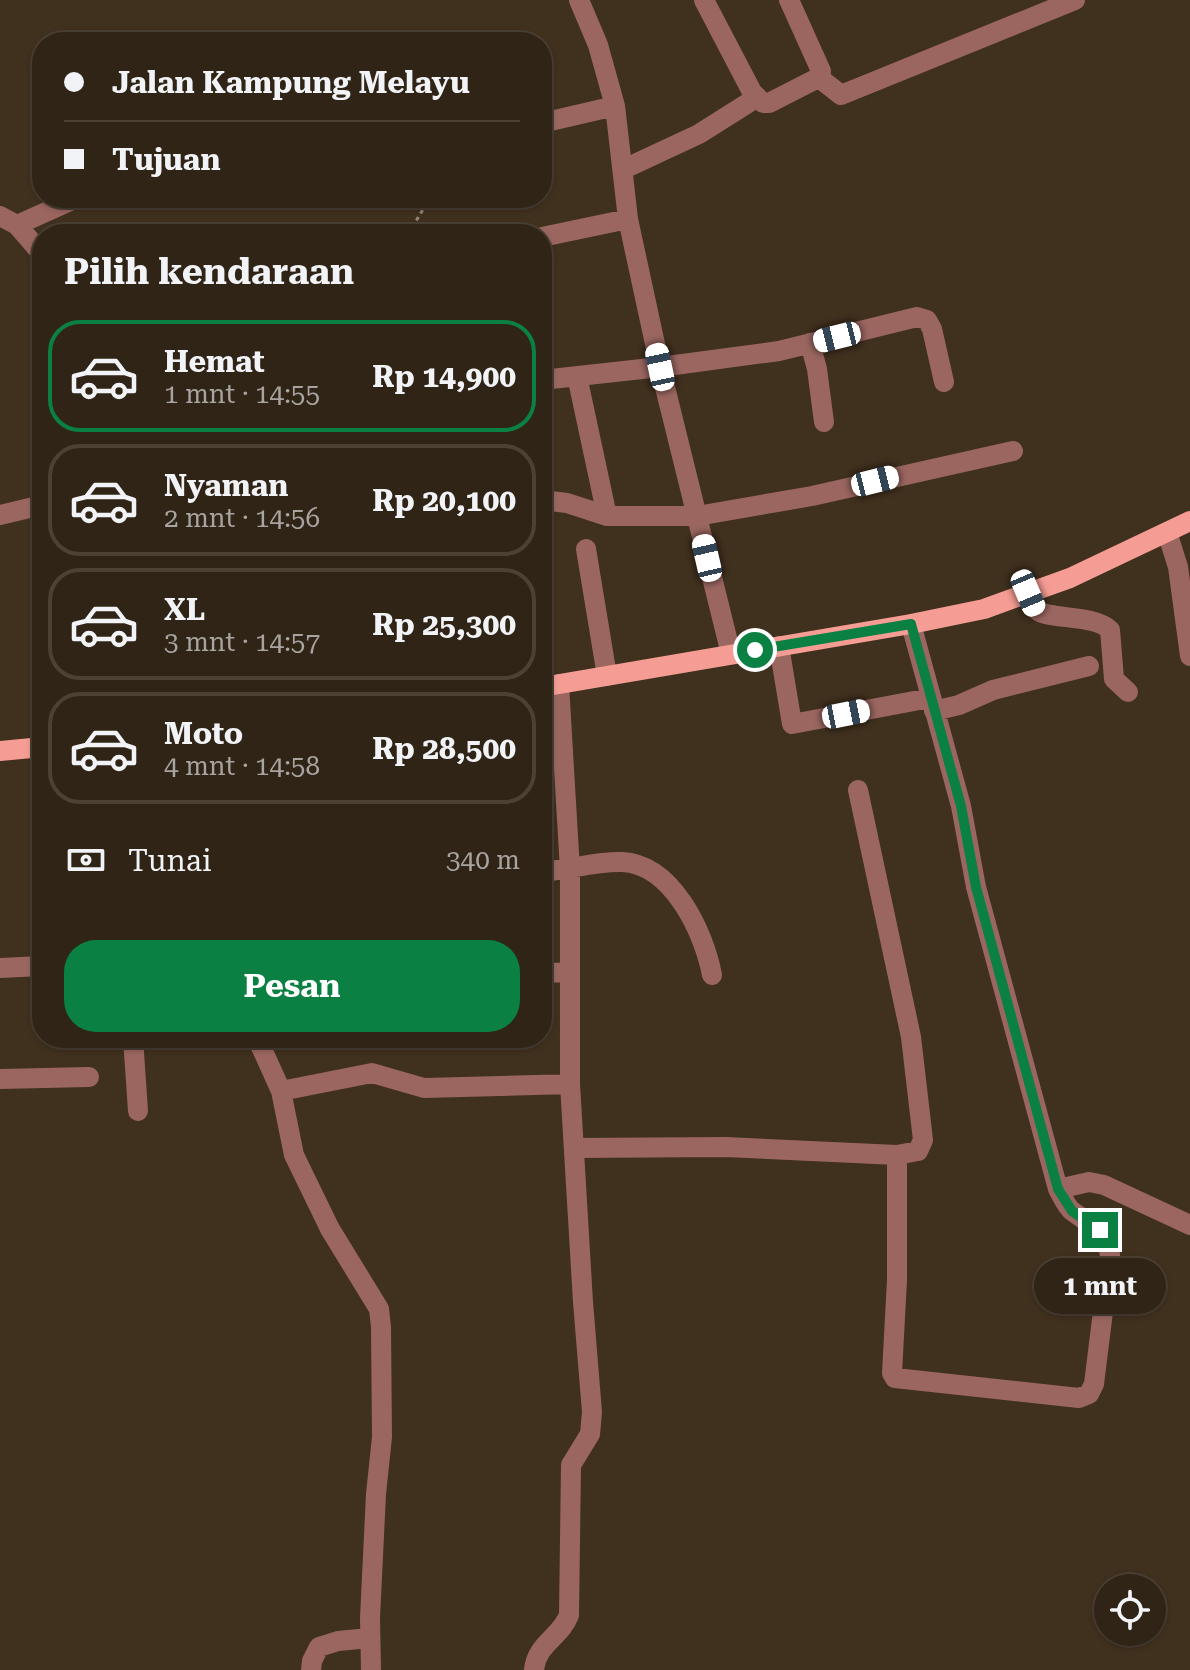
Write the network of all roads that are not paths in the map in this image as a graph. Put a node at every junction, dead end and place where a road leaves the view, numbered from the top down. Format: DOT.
graph roads {
  1 [pos="579,0"];
  2 [pos="704,0"];
  3 [pos="789,0"];
  4 [pos="1075,0"];
  5 [pos="818,77"];
  6 [pos="756,98"];
  7 [pos="615,106"];
  8 [pos="552,121"];
  9 [pos="624,169"];
  10 [pos="47,208"];
  11 [pos="628,219"];
  12 [pos="9,221"];
  13 [pos="552,235"];
  14 [pos="32,244"];
  15 [pos="810,343"];
  16 [pos="660,367"];
  17 [pos="577,376"];
  18 [pos="552,379"];
  19 [pos="944,382"];
  20 [pos="824,422"];
  21 [pos="1013,451"];
  22 [pos="552,501"];
  23 [pos="32,507"];
  24 [pos="0,515"];
  25 [pos="607,516"];
  26 [pos="697,516"];
  27 [pos="1190,521"];
  28 [pos="1167,532"];
  29 [pos="586,549"];
  30 [pos="1028,593"];
  31 [pos="911,624"];
  32 [pos="779,646"];
  33 [pos="731,654"];
  34 [pos="1190,656"];
  35 [pos="1089,666"];
  36 [pos="607,676"];
  37 [pos="552,685"];
  38 [pos="1128,692"];
  39 [pos="552,704"];
  40 [pos="932,704"];
  41 [pos="32,748"];
  42 [pos="0,751"];
  43 [pos="858,790"];
  44 [pos="570,870"];
  45 [pos="552,871"];
  46 [pos="32,966"];
  47 [pos="0,968"];
  48 [pos="570,972"];
  49 [pos="552,973"];
  50 [pos="712,975"];
  51 [pos="134,1048"];
  52 [pos="262,1048"];
  53 [pos="89,1077"];
  54 [pos="0,1079"];
  55 [pos="570,1084"];
  56 [pos="281,1091"];
  57 [pos="138,1111"];
  58 [pos="574,1148"];
  59 [pos="897,1155"];
  60 [pos="1058,1189"];
  61 [pos="1190,1225"];
  62 [pos="370,1638"];
  63 [pos="311,1670"];
  64 [pos="371,1670"];
  65 [pos="534,1670"];
  1 -- 7 [label="street"];
  2 -- 6 [label="street"];
  3 -- 5 [label="street"];
  4 -- 5 [label="street"];
  5 -- 6 [label="street"];
  6 -- 9 [label="street"];
  7 -- 8 [label="street"];
  7 -- 9 [label="street"];
  9 -- 11 [label="street"];
  10 -- 12 [label="street"];
  11 -- 13 [label="street"];
  11 -- 16 [label="street"];
  12 -- 14 [label="street"];
  15 -- 16 [label="street"];
  15 -- 19 [label="street"];
  15 -- 20 [label="street"];
  16 -- 17 [label="street"];
  16 -- 26 [label="street"];
  17 -- 18 [label="street"];
  17 -- 25 [label="street"];
  21 -- 26 [label="street"];
  22 -- 25 [label="street"];
  23 -- 24 [label="street"];
  25 -- 26 [label="street"];
  26 -- 33 [label="street"];
  27 -- 28 [label="main road"];
  28 -- 30 [label="main road"];
  28 -- 34 [label="street"];
  29 -- 36 [label="street"];
  30 -- 31 [label="main road"];
  30 -- 38 [label="street"];
  31 -- 32 [label="main road"];
  31 -- 40 [label="street"];
  32 -- 33 [label="main road"];
  32 -- 40 [label="street"];
  33 -- 36 [label="main road"];
  35 -- 40 [label="street"];
  36 -- 37 [label="main road"];
  39 -- 44 [label="street"];
  40 -- 60 [label="street"];
  41 -- 42 [label="main road"];
  43 -- 59 [label="street"];
  44 -- 45 [label="street"];
  44 -- 48 [label="street"];
  44 -- 50 [label="street"];
  46 -- 47 [label="street"];
  48 -- 49 [label="street"];
  48 -- 55 [label="street"];
  51 -- 57 [label="street"];
  52 -- 56 [label="street"];
  53 -- 54 [label="street"];
  55 -- 56 [label="street"];
  55 -- 58 [label="street"];
  56 -- 62 [label="street"];
  58 -- 59 [label="street"];
  58 -- 65 [label="street"];
  59 -- 60 [label="street"];
  60 -- 61 [label="street"];
  62 -- 63 [label="street"];
  62 -- 64 [label="street"];
}
